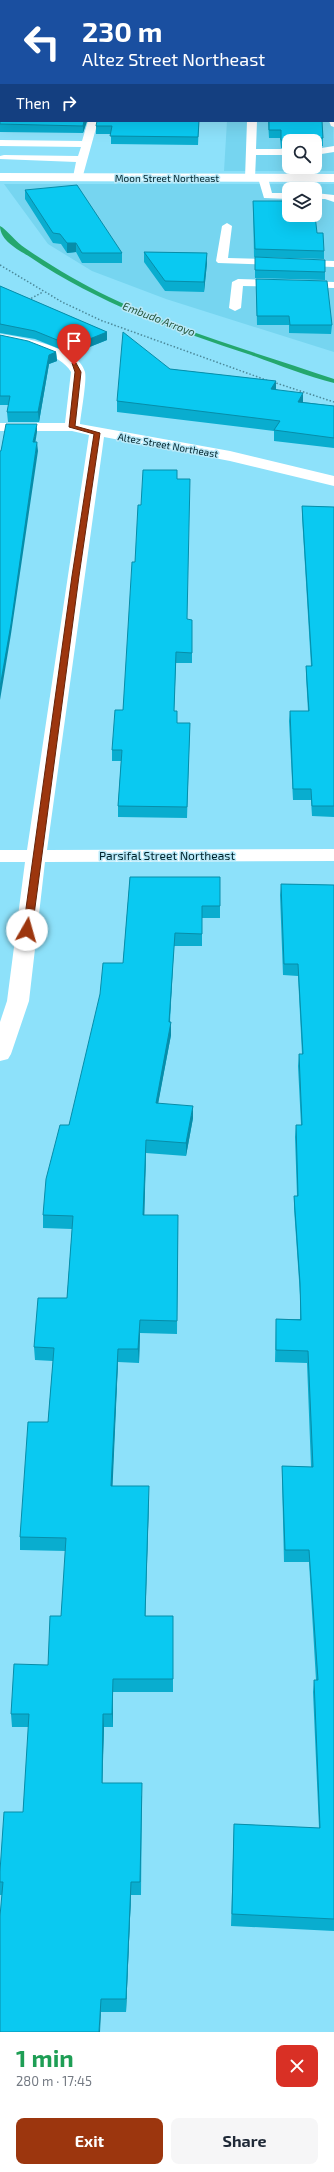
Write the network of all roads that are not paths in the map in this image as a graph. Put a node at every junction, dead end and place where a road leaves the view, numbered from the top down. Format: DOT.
graph roads {
  1 [pos="93,122"];
  2 [pos="252,122"];
  3 [pos="0,143"];
  4 [pos="88,144"];
  5 [pos="334,149"];
  6 [pos="322,151"];
  7 [pos="251,152"];
  8 [pos="282,152"];
  9 [pos="2,155"];
  10 [pos="81,159"];
  11 [pos="0,177"];
  12 [pos="15,177"];
  13 [pos="78,177"];
  14 [pos="250,178"];
  15 [pos="264,178"];
  16 [pos="330,178"];
  17 [pos="282,196"];
  18 [pos="330,198"];
  19 [pos="227,226"];
  20 [pos="334,264"];
  21 [pos="334,285"];
  22 [pos="235,308"];
  23 [pos="0,338"];
  24 [pos="0,427"];
  25 [pos="72,427"];
  26 [pos="97,433"];
  27 [pos="334,481"];
  28 [pos="334,855"];
  29 [pos="0,856"];
  30 [pos="36,856"];
  31 [pos="0,1054"];
  1 -- 4 [label="lane"];
  2 -- 7 [label="lane"];
  3 -- 4 [label="lane"];
  4 -- 10 [label="lane"];
  5 -- 6 [label="lane"];
  7 -- 8 [label="lane"];
  7 -- 14 [label="lane"];
  9 -- 10 [label="lane"];
  9 -- 12 [label="lane"];
  10 -- 13 [label="lane"];
  11 -- 12 [label="street, Moon Street Northeast"];
  12 -- 13 [label="street, Moon Street Northeast"];
  13 -- 14 [label="street, Moon Street Northeast"];
  14 -- 15 [label="street, Moon Street Northeast"];
  15 -- 16 [label="street, Moon Street Northeast"];
  15 -- 17 [label="lane"];
  16 -- 18 [label="lane"];
  19 -- 20 [label="lane"];
  21 -- 22 [label="lane"];
  23 -- 25 [label="street"];
  24 -- 25 [label="street, Altez Street Northeast"];
  25 -- 26 [label="street, Altez Street Northeast"];
  26 -- 27 [label="street, Altez Street Northeast"];
  26 -- 30 [label="street"];
  28 -- 30 [label="street, Parsifal Street Northeast"];
  29 -- 30 [label="street, Parsifal Street Northeast"];
  30 -- 31 [label="street"];
}
